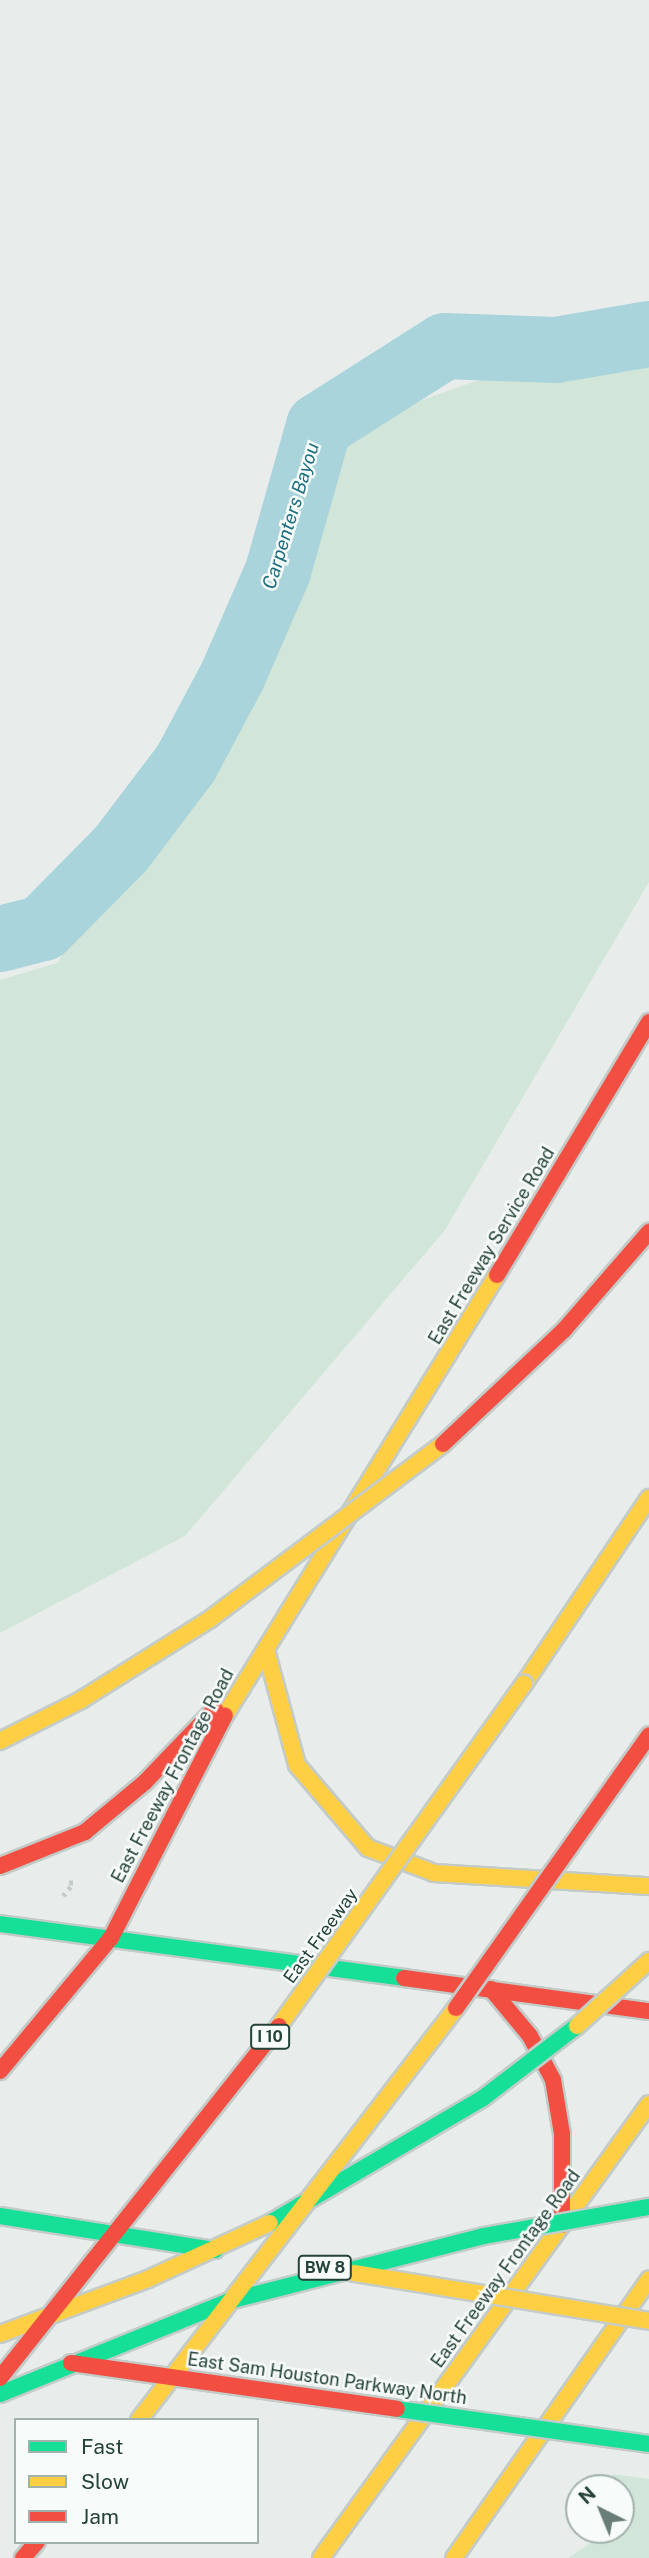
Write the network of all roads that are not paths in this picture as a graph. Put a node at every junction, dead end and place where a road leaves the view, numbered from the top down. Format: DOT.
graph roads {
  1 [pos="649,1022"];
  2 [pos="649,1232"];
  3 [pos="368,1490"];
  4 [pos="649,1498"];
  5 [pos="266,1650"];
  6 [pos="246,1677"];
  7 [pos="649,1735"];
  8 [pos="0,1741"];
  9 [pos="0,1866"];
  10 [pos="649,1886"];
  11 [pos="0,1924"];
  12 [pos="111,1938"];
  13 [pos="649,1961"];
  14 [pos="491,1989"];
  15 [pos="649,2011"];
  16 [pos="0,2070"];
  17 [pos="649,2104"];
  18 [pos="649,2207"];
  19 [pos="0,2216"];
  20 [pos="562,2225"];
  21 [pos="276,2260"];
  22 [pos="304,2265"];
  23 [pos="649,2279"];
  24 [pos="649,2321"];
  25 [pos="0,2334"];
  26 [pos="0,2352"];
  27 [pos="0,2378"];
  28 [pos="0,2394"];
  29 [pos="141,2418"];
  30 [pos="649,2444"];
  31 [pos="35,2544"];
  32 [pos="23,2558"];
  33 [pos="321,2558"];
  34 [pos="454,2558"];
  1 -- 3 [label="main road, East Freeway Service Road"];
  2 -- 8 [label="main road, bridge"];
  3 -- 5 [label="main road, East Freeway Frontage Road"];
  4 -- 27 [label="main road, East Freeway / I 10, bridge"];
  5 -- 6 [label="main road, East Freeway Frontage Road"];
  5 -- 10 [label="main road"];
  6 -- 9 [label="main road"];
  6 -- 12 [label="main road, East Freeway Frontage Road"];
  7 -- 29 [label="main road, bridge"];
  11 -- 12 [label="main road"];
  12 -- 14 [label="main road"];
  12 -- 16 [label="main road, East Freeway Frontage Road"];
  13 -- 25 [label="main road, bridge"];
  14 -- 15 [label="main road"];
  14 -- 20 [label="main road"];
  17 -- 20 [label="main road, East Freeway Frontage Road"];
  18 -- 28 [label="main road, bridge"];
  19 -- 21 [label="main road, BW 8, bridge"];
  20 -- 33 [label="main road, East Freeway Frontage Road"];
  22 -- 24 [label="main road, BW 8, bridge"];
  23 -- 34 [label="main road"];
  26 -- 30 [label="main road, East Sam Houston Parkway North, bridge"];
  31 -- 32 [label="main road"];
}
